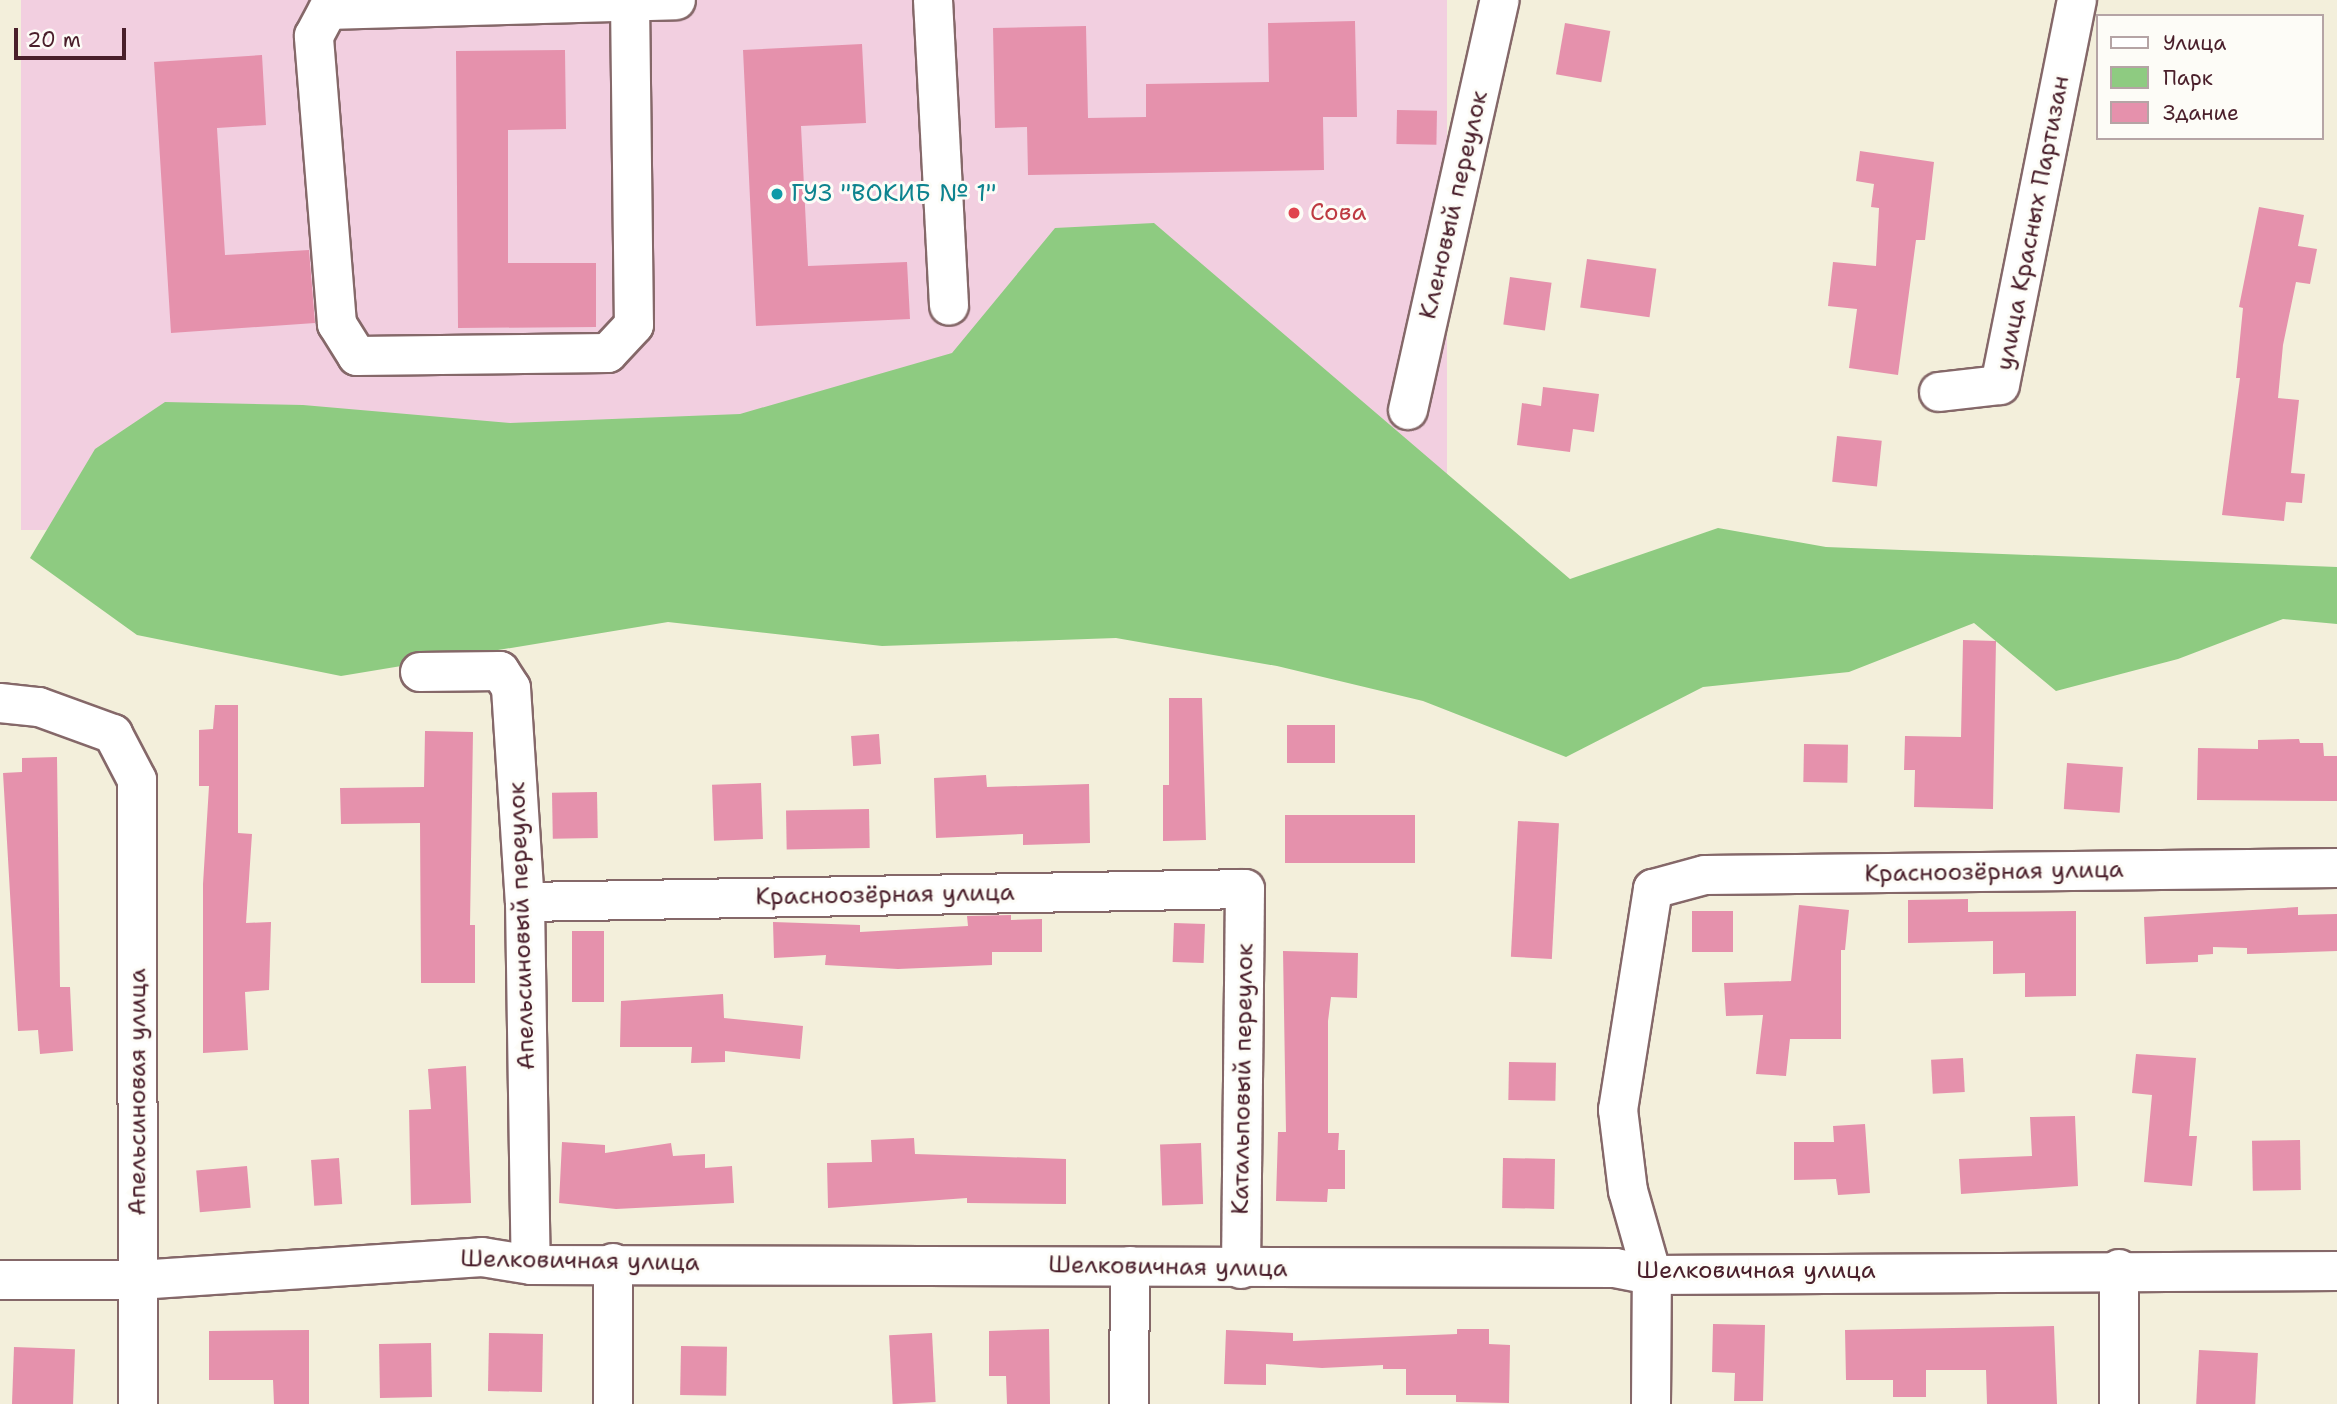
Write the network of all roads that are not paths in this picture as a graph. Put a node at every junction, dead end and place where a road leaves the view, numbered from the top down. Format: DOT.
graph roads {
  1 [pos="676,0"];
  2 [pos="933,0"];
  3 [pos="1500,0"];
  4 [pos="2077,0"];
  5 [pos="630,1"];
  6 [pos="949,306"];
  7 [pos="1939,392"];
  8 [pos="1408,410"];
  9 [pos="420,672"];
  10 [pos="0,703"];
  11 [pos="2337,868"];
  12 [pos="1245,889"];
  13 [pos="525,902"];
  14 [pos="614,1263"];
  15 [pos="531,1265"];
  16 [pos="1130,1266"];
  17 [pos="1241,1269"];
  18 [pos="2119,1269"];
  19 [pos="2337,1271"];
  20 [pos="1651,1275"];
  21 [pos="0,1280"];
  22 [pos="138,1280"];
  23 [pos="138,1404"];
  24 [pos="613,1404"];
  25 [pos="1129,1404"];
  26 [pos="1651,1404"];
  27 [pos="2119,1404"];
  1 -- 5 [label="street"];
  2 -- 6 [label="street"];
  3 -- 8 [label="street, Кленовый переулок"];
  4 -- 7 [label="street, улица Красных Партизан"];
  5 -- 5 [label="street"];
  9 -- 13 [label="street, Апельсиновый переулок"];
  10 -- 22 [label="street, Апельсиновая улица"];
  11 -- 20 [label="street, Красноозёрная улица"];
  12 -- 13 [label="street, Красноозёрная улица"];
  12 -- 17 [label="street, Катальповый переулок"];
  13 -- 15 [label="street, Апельсиновый переулок"];
  14 -- 15 [label="street, Шелковичная улица"];
  14 -- 16 [label="street, Шелковичная улица"];
  14 -- 24 [label="street"];
  15 -- 22 [label="street, Шелковичная улица"];
  16 -- 17 [label="street, Шелковичная улица"];
  16 -- 25 [label="street"];
  17 -- 20 [label="street, Шелковичная улица"];
  18 -- 19 [label="street, Шелковичная улица"];
  18 -- 20 [label="street, Шелковичная улица"];
  18 -- 27 [label="street"];
  20 -- 26 [label="street"];
  21 -- 22 [label="street, Шелковичная улица"];
  22 -- 23 [label="street, Апельсиновая улица"];
}
